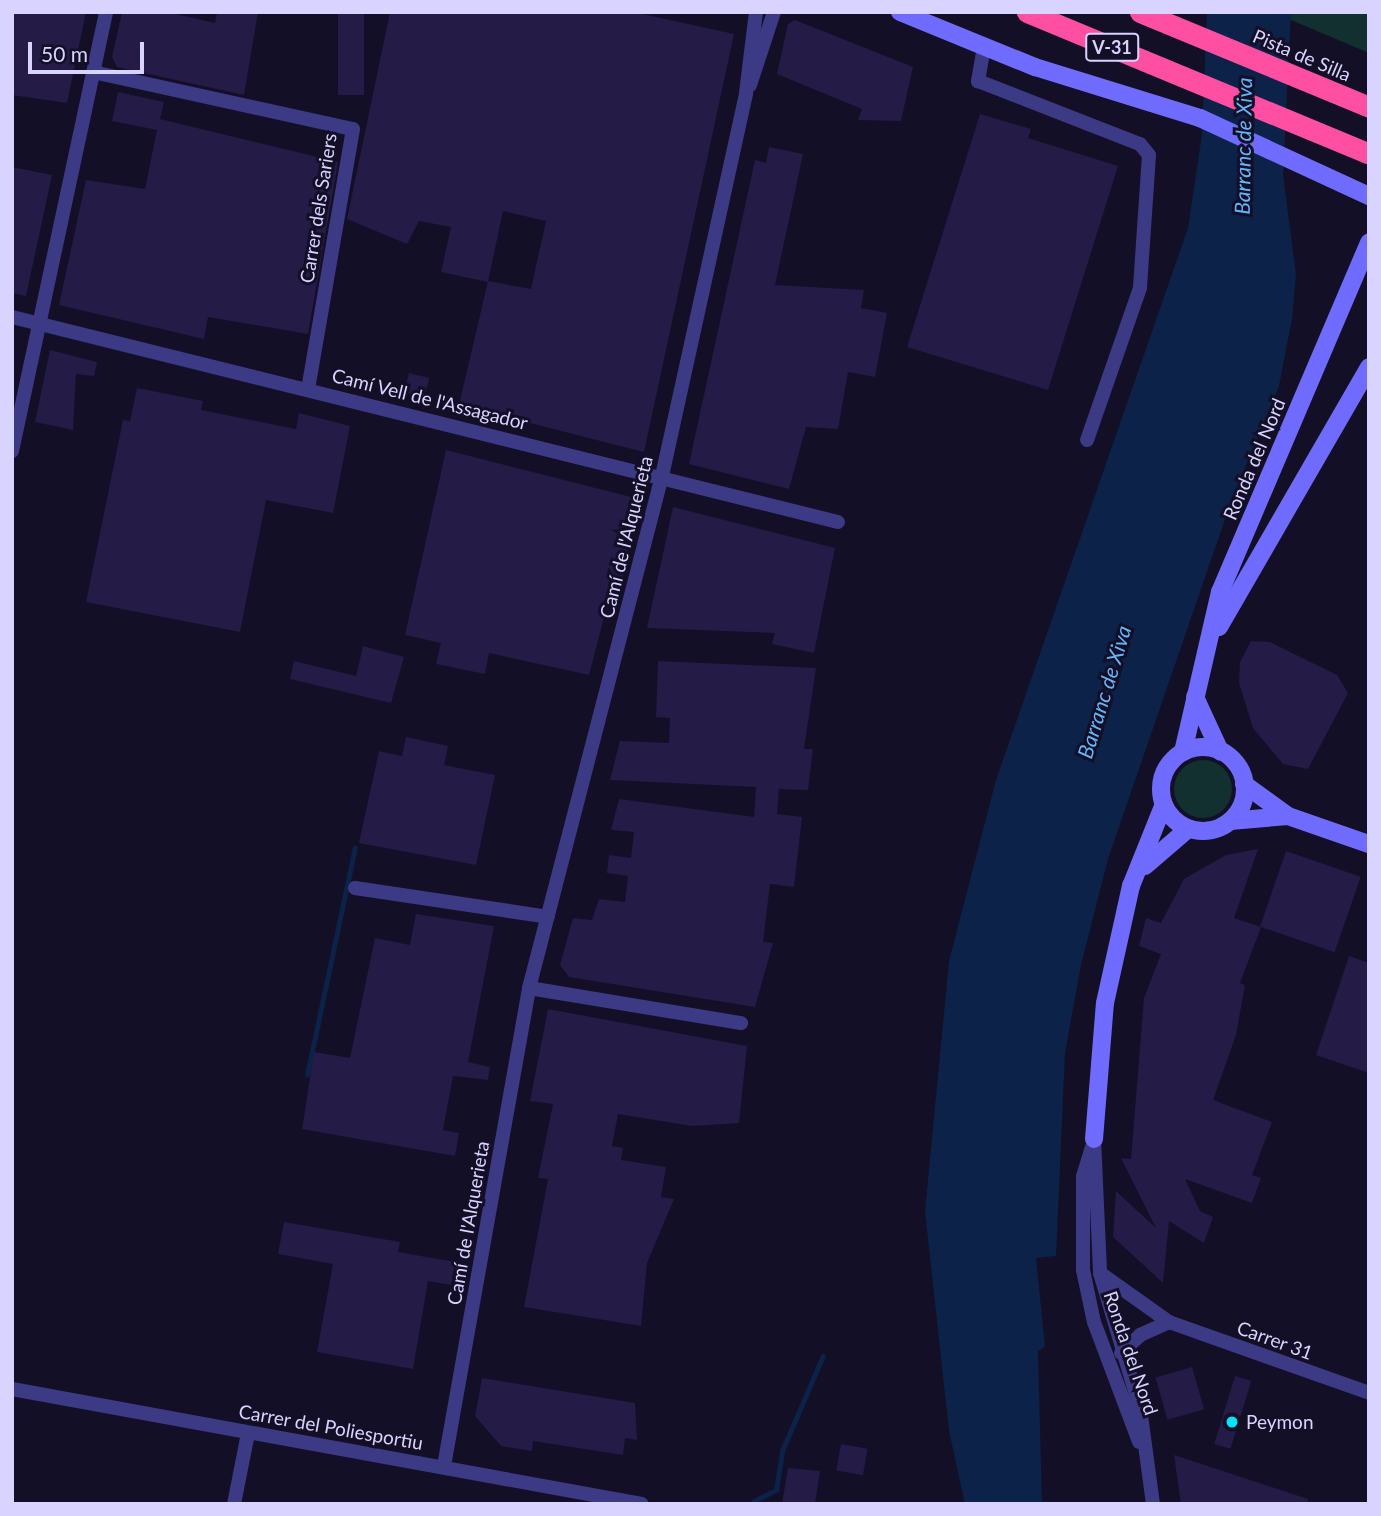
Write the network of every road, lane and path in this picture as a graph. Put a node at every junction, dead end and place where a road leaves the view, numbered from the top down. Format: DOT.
graph roads {
  1 [pos="106,12"];
  2 [pos="748,12"];
  3 [pos="756,12"];
  4 [pos="774,12"];
  5 [pos="900,12"];
  6 [pos="1027,12"];
  7 [pos="1140,12"];
  8 [pos="754,36"];
  9 [pos="984,47"];
  10 [pos="93,72"];
  11 [pos="746,93"];
  12 [pos="1369,107"];
  13 [pos="1369,154"];
  14 [pos="1369,196"];
  15 [pos="1369,242"];
  16 [pos="12,317"];
  17 [pos="38,324"];
  18 [pos="1369,367"];
  19 [pos="307,389"];
  20 [pos="1087,440"];
  21 [pos="12,450"];
  22 [pos="662,476"];
  23 [pos="838,522"];
  24 [pos="1199,668"];
  25 [pos="1195,697"];
  26 [pos="1220,751"];
  27 [pos="1183,752"];
  28 [pos="1244,784"];
  29 [pos="1164,804"];
  30 [pos="1288,816"];
  31 [pos="1230,821"];
  32 [pos="1189,828"];
  33 [pos="1369,844"];
  34 [pos="1131,886"];
  35 [pos="355,888"];
  36 [pos="548,917"];
  37 [pos="529,988"];
  38 [pos="741,1023"];
  39 [pos="1094,1139"];
  40 [pos="1100,1273"];
  41 [pos="1169,1322"];
  42 [pos="1121,1353"];
  43 [pos="12,1389"];
  44 [pos="1369,1393"];
  45 [pos="248,1433"];
  46 [pos="1144,1454"];
  47 [pos="444,1466"];
  48 [pos="234,1504"];
  49 [pos="642,1504"];
  50 [pos="1153,1504"];
  1 -- 10 [label="street"];
  2 -- 8 [label="street"];
  3 -- 8 [label="street, Camí de l'Alquerieta"];
  4 -- 11 [label="street, Camí de l'Alquerieta"];
  5 -- 9 [label="street"];
  6 -- 13 [label="highway, V-31"];
  7 -- 12 [label="highway, Pista de Silla / V-31"];
  8 -- 11 [label="street, Camí de l'Alquerieta"];
  9 -- 14 [label="street"];
  9 -- 20 [label="street"];
  10 -- 17 [label="street"];
  10 -- 19 [label="street, Carrer dels Sariers"];
  11 -- 22 [label="street, Camí de l'Alquerieta"];
  15 -- 24 [label="street, Ronda del Nord"];
  16 -- 17 [label="street, Camí Vell de l'Assagador"];
  17 -- 19 [label="street, Camí Vell de l'Assagador"];
  17 -- 21 [label="street"];
  18 -- 24 [label="street"];
  19 -- 22 [label="street, Camí Vell de l'Assagador"];
  22 -- 23 [label="street, Camí Vell de l'Assagador"];
  22 -- 36 [label="street, Camí de l'Alquerieta"];
  24 -- 25 [label="street, Ronda del Nord"];
  25 -- 26 [label="street"];
  25 -- 27 [label="street, Ronda del Nord"];
  26 -- 27 [label="street"];
  26 -- 28 [label="street"];
  27 -- 29 [label="street"];
  28 -- 30 [label="street"];
  28 -- 31 [label="street"];
  29 -- 32 [label="street"];
  29 -- 34 [label="street, Ronda del Nord"];
  30 -- 31 [label="street"];
  30 -- 33 [label="street"];
  31 -- 32 [label="street"];
  32 -- 34 [label="street, Ronda del Nord"];
  34 -- 39 [label="street, Ronda del Nord"];
  35 -- 36 [label="street"];
  36 -- 37 [label="street, Camí de l'Alquerieta"];
  37 -- 38 [label="street"];
  37 -- 47 [label="street, Camí de l'Alquerieta"];
  39 -- 40 [label="street, Ronda del Nord"];
  39 -- 46 [label="street, Ronda del Nord"];
  40 -- 41 [label="street, Carrer 31"];
  40 -- 42 [label="street, Ronda del Nord"];
  41 -- 42 [label="street"];
  41 -- 44 [label="street, Carrer 31"];
  42 -- 46 [label="street, Ronda del Nord"];
  43 -- 45 [label="street, Carrer del Poliesportiu"];
  45 -- 47 [label="street, Carrer del Poliesportiu"];
  45 -- 48 [label="street"];
  46 -- 50 [label="street, Ronda del Nord"];
  47 -- 49 [label="street, Carrer del Poliesportiu"];
}
